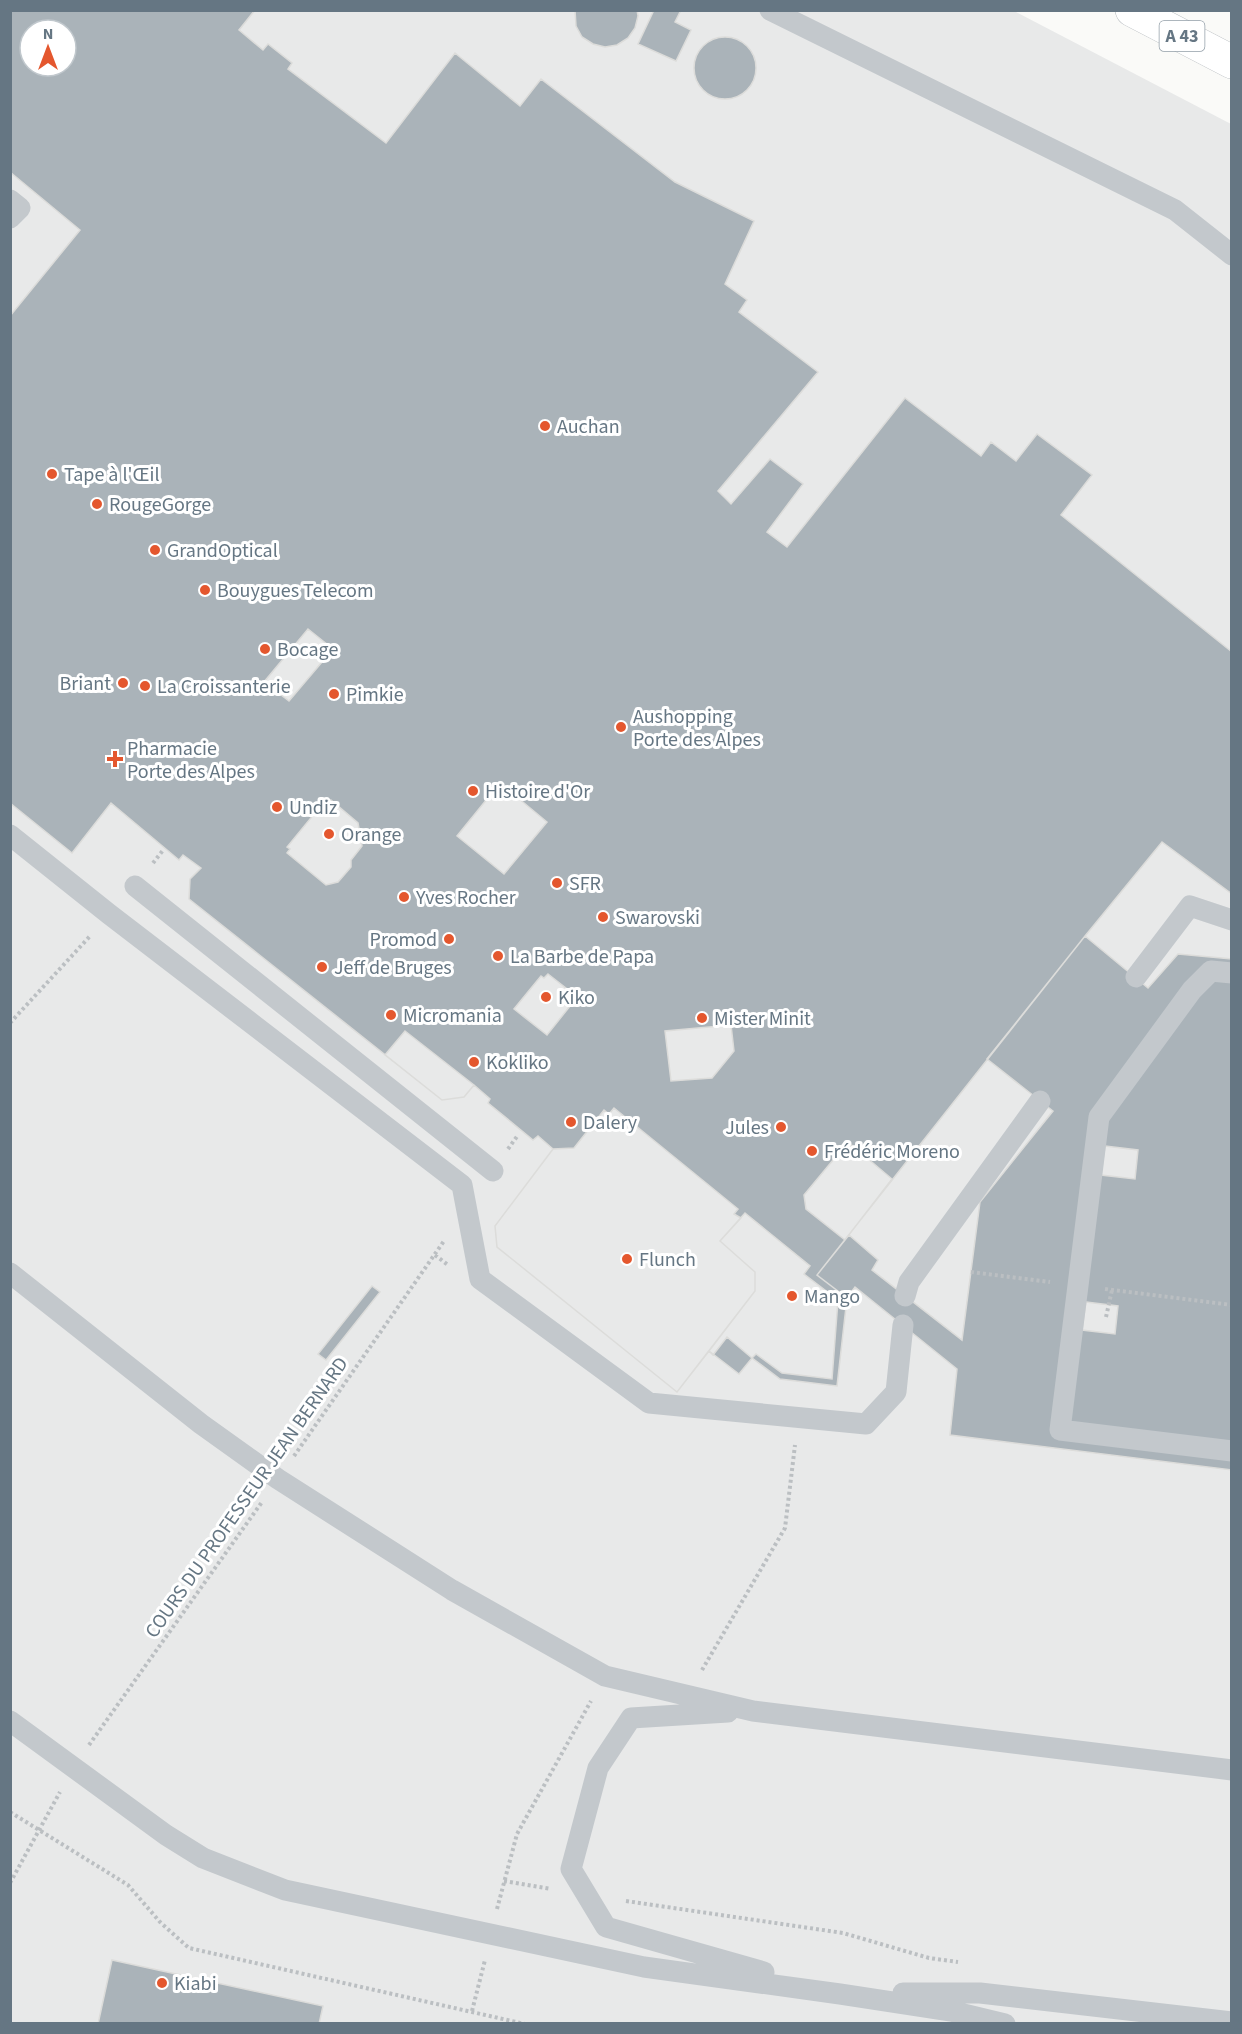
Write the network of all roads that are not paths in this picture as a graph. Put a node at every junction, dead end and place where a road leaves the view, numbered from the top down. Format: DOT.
graph roads {
  1 [pos="770,10"];
  2 [pos="1132,10"];
  3 [pos="1232,62"];
  4 [pos="10,200"];
  5 [pos="10,218"];
  6 [pos="1232,255"];
  7 [pos="10,835"];
  8 [pos="10,840"];
  9 [pos="135,886"];
  10 [pos="109,914"];
  11 [pos="1232,920"];
  12 [pos="1232,973"];
  13 [pos="1136,977"];
  14 [pos="1040,1101"];
  15 [pos="493,1171"];
  16 [pos="10,1273"];
  17 [pos="905,1296"];
  18 [pos="903,1325"];
  19 [pos="1232,1451"];
  20 [pos="753,1711"];
  21 [pos="10,1721"];
  22 [pos="1232,1770"];
  23 [pos="840,1994"];
  24 [pos="1232,2022"];
  25 [pos="1005,2024"];
  1 -- 6 [label="lane"];
  2 -- 3 [label="highway, A 43"];
  4 -- 5 [label="lane"];
  7 -- 10 [label="lane"];
  8 -- 10 [label="lane"];
  9 -- 15 [label="lane"];
  10 -- 18 [label="lane"];
  11 -- 13 [label="lane"];
  12 -- 19 [label="lane"];
  14 -- 17 [label="lane"];
  16 -- 20 [label="lane"];
  20 -- 22 [label="lane"];
  20 -- 23 [label="lane"];
  21 -- 23 [label="lane"];
  23 -- 24 [label="lane"];
  23 -- 25 [label="lane"];
}
